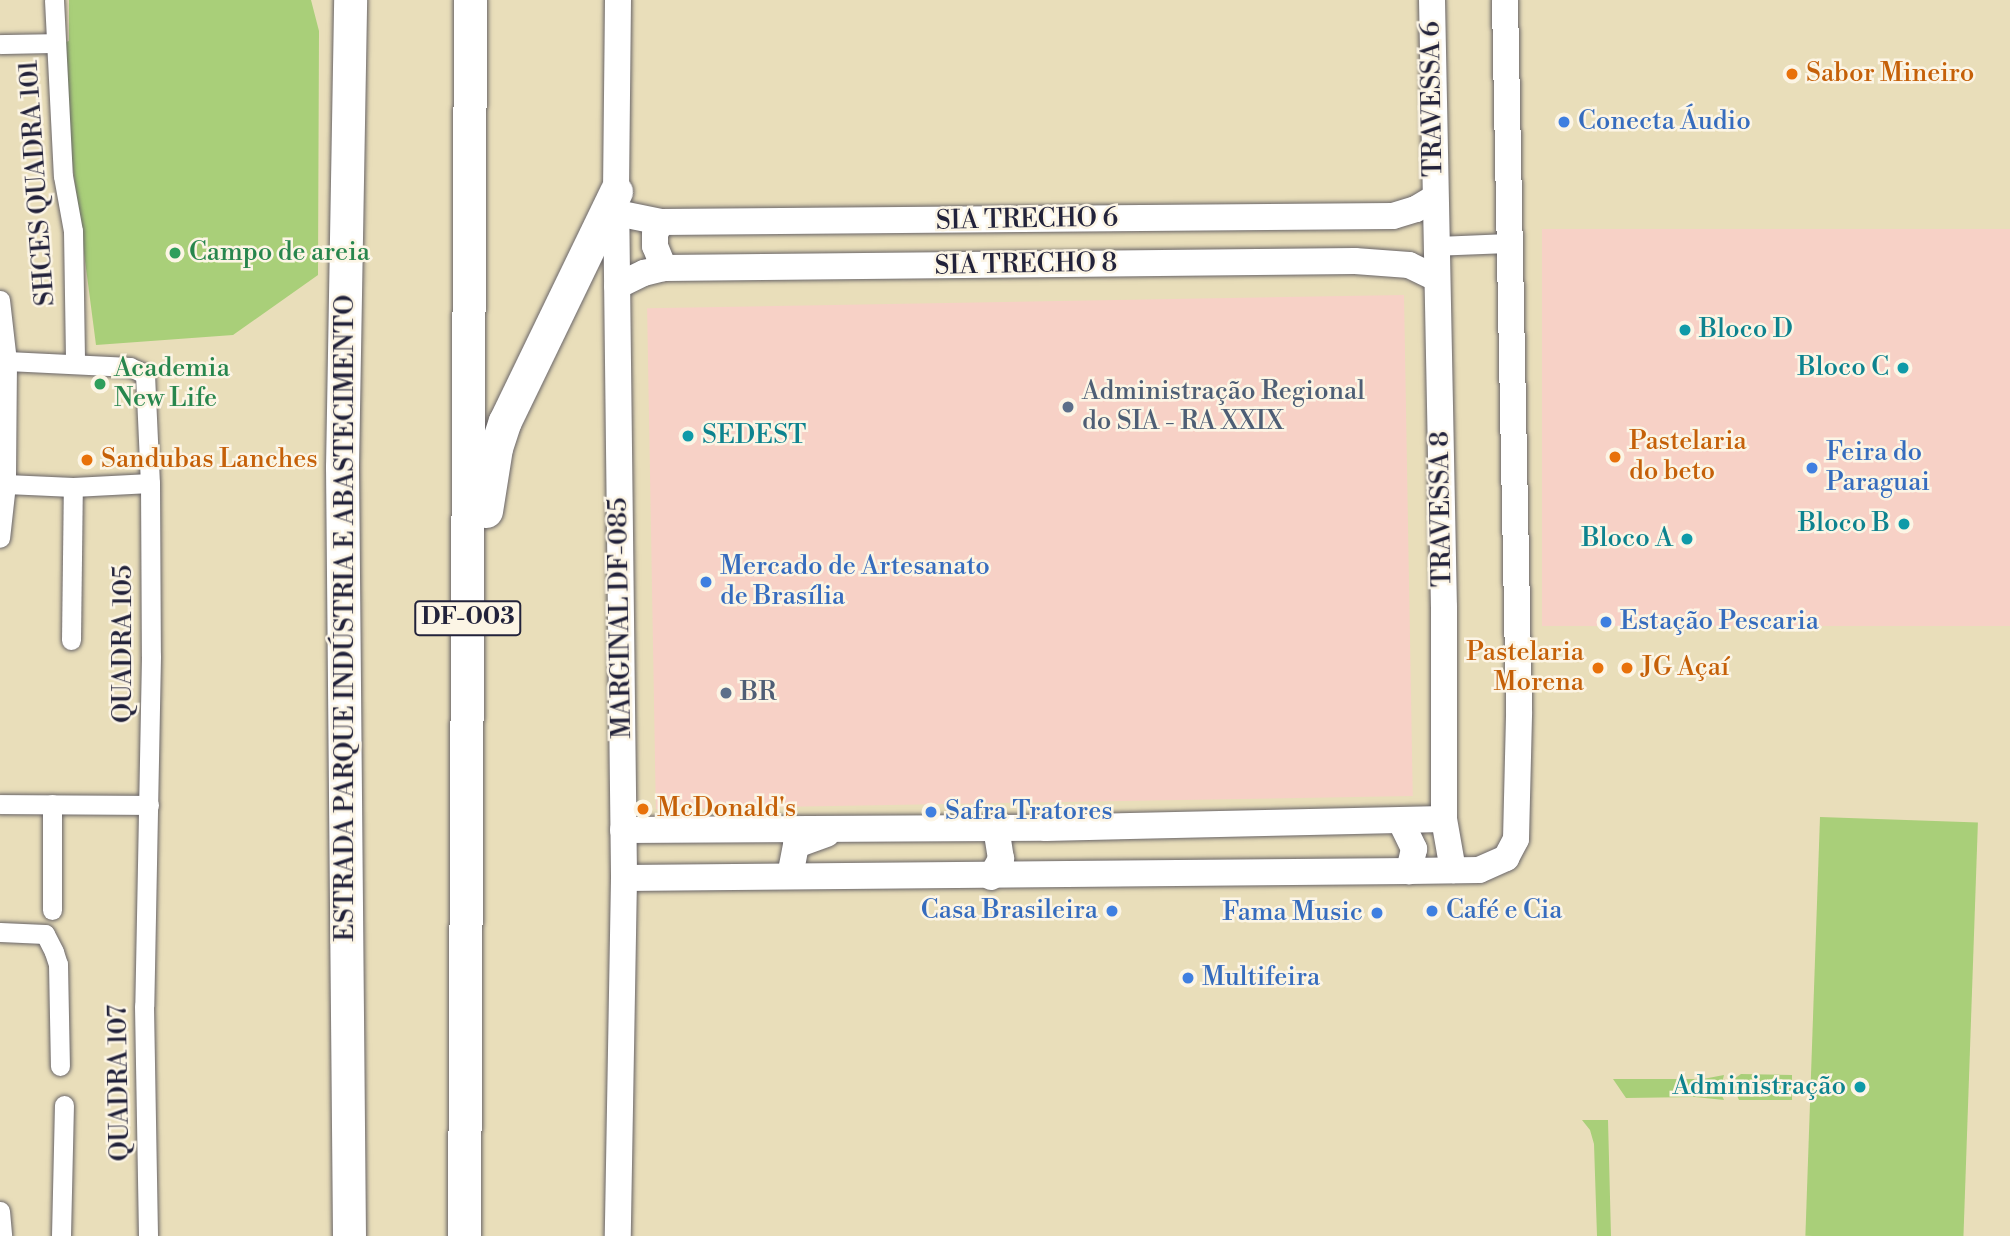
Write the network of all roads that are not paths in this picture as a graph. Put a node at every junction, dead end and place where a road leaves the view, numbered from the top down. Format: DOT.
graph roads {
  1 [pos="54,0"];
  2 [pos="340,0"];
  3 [pos="350,0"];
  4 [pos="470,0"];
  5 [pos="618,0"];
  6 [pos="1432,0"];
  7 [pos="1506,0"];
  8 [pos="55,43"];
  9 [pos="0,44"];
  10 [pos="350,44"];
  11 [pos="1434,198"];
  12 [pos="617,202"];
  13 [pos="1357,216"];
  14 [pos="1032,220"];
  15 [pos="971,221"];
  16 [pos="661,222"];
  17 [pos="1511,243"];
  18 [pos="1435,246"];
  19 [pos="1355,261"];
  20 [pos="977,265"];
  21 [pos="1030,265"];
  22 [pos="664,268"];
  23 [pos="1436,278"];
  24 [pos="617,286"];
  25 [pos="0,300"];
  26 [pos="7,360"];
  27 [pos="75,362"];
  28 [pos="6,484"];
  29 [pos="150,484"];
  30 [pos="73,487"];
  31 [pos="0,538"];
  32 [pos="71,640"];
  33 [pos="467,730"];
  34 [pos="0,804"];
  35 [pos="52,804"];
  36 [pos="149,806"];
  37 [pos="1444,819"];
  38 [pos="1401,822"];
  39 [pos="853,827"];
  40 [pos="996,827"];
  41 [pos="623,830"];
  42 [pos="1453,870"];
  43 [pos="1409,871"];
  44 [pos="790,876"];
  45 [pos="991,877"];
  46 [pos="624,878"];
  47 [pos="52,910"];
  48 [pos="146,930"];
  49 [pos="0,932"];
  50 [pos="60,1066"];
  51 [pos="64,1105"];
  52 [pos="0,1211"];
  53 [pos="2,1236"];
  54 [pos="61,1236"];
  55 [pos="148,1236"];
  56 [pos="349,1236"];
  57 [pos="464,1236"];
  58 [pos="618,1236"];
  1 -- 8 [label="street, SHCES QUADRA 101"];
  2 -- 10 [label="main road"];
  3 -- 10 [label="highway, ESTRADA PARQUE INDÚSTRIA E ABASTECIMENTO"];
  4 -- 33 [label="highway, DF-003"];
  5 -- 12 [label="main road, MARGINAL DF-085"];
  6 -- 11 [label="main road, TRAVESSA 6"];
  7 -- 17 [label="main road"];
  8 -- 9 [label="street"];
  8 -- 27 [label="street, SHCES QUADRA 101"];
  10 -- 56 [label="highway, ESTRADA PARQUE INDÚSTRIA E ABASTECIMENTO"];
  11 -- 13 [label="main road, SIA TRECHO 6"];
  11 -- 18 [label="main road, TRAVESSA 8"];
  12 -- 16 [label="main road, SIA TRECHO 6"];
  12 -- 24 [label="main road, MARGINAL DF-085"];
  12 -- 33 [label="highway"];
  13 -- 14 [label="main road, SIA TRECHO 6"];
  13 -- 19 [label="main road"];
  14 -- 15 [label="main road, SIA TRECHO 6"];
  14 -- 21 [label="main road"];
  15 -- 16 [label="main road, SIA TRECHO 6"];
  15 -- 20 [label="main road"];
  16 -- 22 [label="main road"];
  17 -- 18 [label="street"];
  17 -- 42 [label="main road"];
  18 -- 23 [label="main road, TRAVESSA 8"];
  19 -- 21 [label="main road, SIA TRECHO 8"];
  19 -- 23 [label="main road, SIA TRECHO 8"];
  20 -- 21 [label="main road, SIA TRECHO 8"];
  20 -- 22 [label="main road, SIA TRECHO 8"];
  22 -- 24 [label="main road, SIA TRECHO 8"];
  23 -- 37 [label="main road, TRAVESSA 8"];
  24 -- 41 [label="main road, MARGINAL DF-085"];
  25 -- 26 [label="street"];
  26 -- 27 [label="street"];
  26 -- 28 [label="street"];
  27 -- 29 [label="street, QUADRA 105"];
  28 -- 30 [label="street"];
  28 -- 31 [label="street"];
  29 -- 30 [label="street"];
  29 -- 36 [label="street, QUADRA 105"];
  30 -- 32 [label="street"];
  33 -- 57 [label="highway, DF-003"];
  34 -- 35 [label="street"];
  35 -- 36 [label="street"];
  35 -- 47 [label="street"];
  36 -- 48 [label="street, QUADRA 105"];
  37 -- 38 [label="main road"];
  37 -- 42 [label="main road, TRAVESSA 8"];
  38 -- 40 [label="main road"];
  38 -- 43 [label="main road"];
  39 -- 40 [label="main road"];
  39 -- 41 [label="main road"];
  39 -- 44 [label="main road"];
  40 -- 45 [label="main road"];
  41 -- 46 [label="main road, MARGINAL DF-085"];
  42 -- 43 [label="main road"];
  43 -- 45 [label="main road"];
  44 -- 45 [label="main road"];
  44 -- 46 [label="main road"];
  46 -- 58 [label="main road, MARGINAL DF-085"];
  48 -- 55 [label="street, QUADRA 107"];
  49 -- 50 [label="street"];
  51 -- 54 [label="street"];
  52 -- 53 [label="street"];
}
